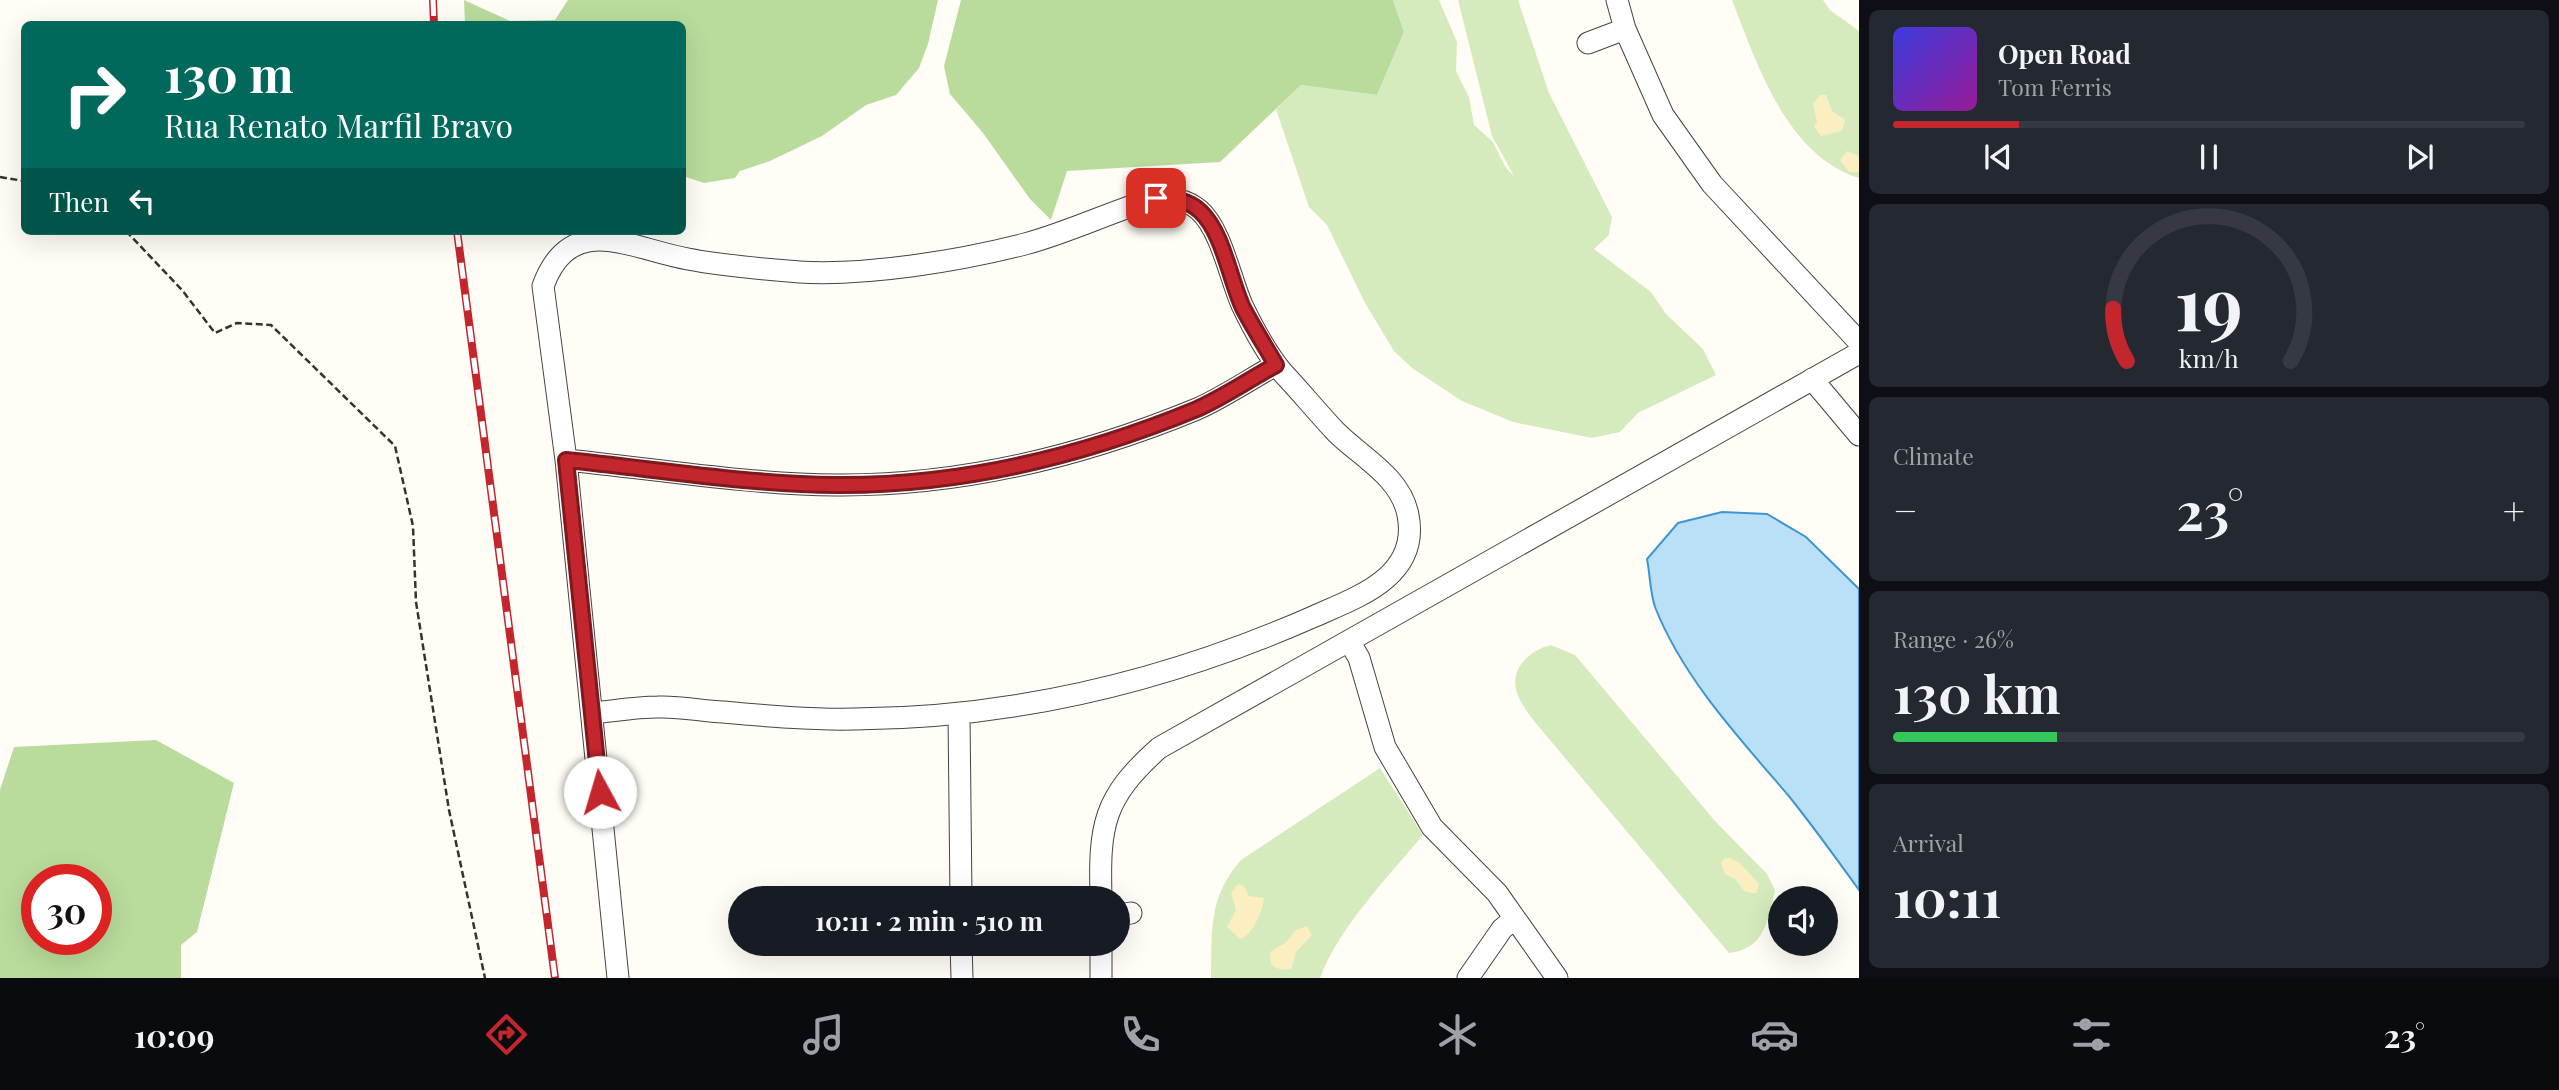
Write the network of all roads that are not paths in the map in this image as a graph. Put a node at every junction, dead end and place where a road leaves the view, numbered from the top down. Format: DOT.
graph roads {
  1 [pos="1617,0"];
  2 [pos="1625,29"];
  3 [pos="1588,43"];
  4 [pos="1859,342"];
  5 [pos="1859,352"];
  6 [pos="1276,365"];
  7 [pos="1812,379"];
  8 [pos="1859,435"];
  9 [pos="566,460"];
  10 [pos="1349,641"];
  11 [pos="592,713"];
  12 [pos="959,715"];
  13 [pos="961,886"];
  14 [pos="1101,886"];
  15 [pos="1514,919"];
  16 [pos="961,956"];
  17 [pos="1101,956"];
  18 [pos="618,978"];
  19 [pos="961,978"];
  20 [pos="1101,978"];
  21 [pos="1468,978"];
  22 [pos="1557,978"];
  1 -- 2 [label="street"];
  2 -- 3 [label="street"];
  2 -- 4 [label="street"];
  5 -- 7 [label="street"];
  6 -- 9 [label="street"];
  6 -- 9 [label="street"];
  6 -- 12 [label="street"];
  7 -- 8 [label="street"];
  7 -- 10 [label="street"];
  9 -- 11 [label="street"];
  10 -- 14 [label="street"];
  10 -- 15 [label="street"];
  11 -- 12 [label="street"];
  11 -- 18 [label="street"];
  12 -- 13 [label="street"];
  15 -- 21 [label="street"];
  15 -- 22 [label="street"];
  16 -- 19 [label="street"];
  17 -- 20 [label="street"];
}
